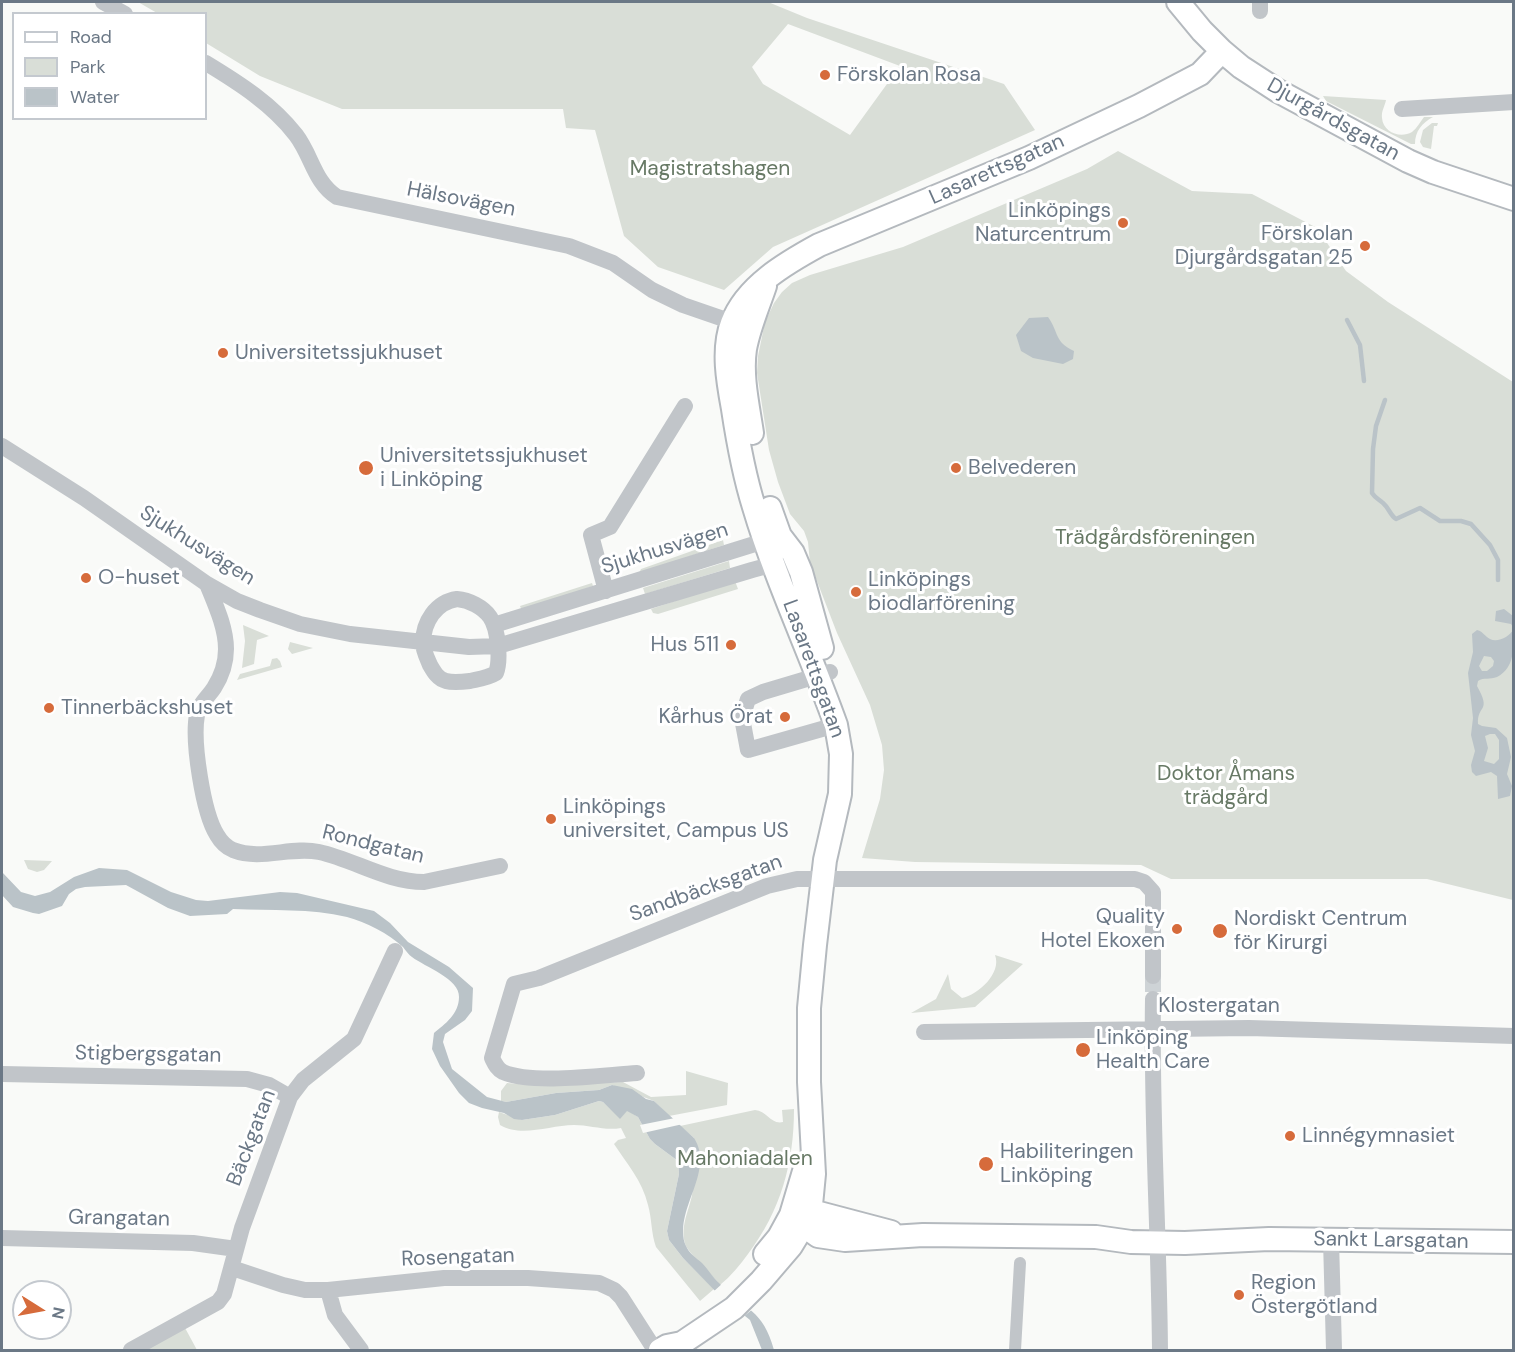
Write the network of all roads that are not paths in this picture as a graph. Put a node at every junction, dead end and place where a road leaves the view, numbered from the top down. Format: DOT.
graph roads {
  1 [pos="103,2"];
  2 [pos="1178,2"];
  3 [pos="121,12"];
  4 [pos="1222,51"];
  5 [pos="207,64"];
  6 [pos="1514,102"];
  7 [pos="1402,109"];
  8 [pos="1514,199"];
  9 [pos="741,325"];
  10 [pos="685,406"];
  11 [pos="2,446"];
  12 [pos="773,539"];
  13 [pos="776,567"];
  14 [pos="207,584"];
  15 [pos="606,591"];
  16 [pos="494,625"];
  17 [pos="818,638"];
  18 [pos="423,642"];
  19 [pos="498,646"];
  20 [pos="824,674"];
  21 [pos="836,725"];
  22 [pos="500,866"];
  23 [pos="824,879"];
  24 [pos="395,951"];
  25 [pos="1153,976"];
  26 [pos="1153,999"];
  27 [pos="1153,1028"];
  28 [pos="924,1032"];
  29 [pos="1514,1036"];
  30 [pos="638,1073"];
  31 [pos="2,1074"];
  32 [pos="290,1097"];
  33 [pos="802,1217"];
  34 [pos="905,1237"];
  35 [pos="1156,1237"];
  36 [pos="2,1239"];
  37 [pos="1331,1240"];
  38 [pos="1514,1242"];
  39 [pos="236,1249"];
  40 [pos="1020,1263"];
  41 [pos="232,1268"];
  42 [pos="328,1290"];
  43 [pos="661,1349"];
  44 [pos="131,1350"];
  45 [pos="361,1350"];
  46 [pos="1015,1350"];
  47 [pos="1160,1350"];
  48 [pos="1334,1350"];
  1 -- 3 [label="street"];
  2 -- 4 [label="main road, Djurgårdsgatan"];
  4 -- 8 [label="main road, Djurgårdsgatan"];
  4 -- 9 [label="main road, Lasarettsgatan"];
  5 -- 9 [label="street, Hälsovägen"];
  6 -- 7 [label="street"];
  9 -- 12 [label="main road, Lasarettsgatan"];
  10 -- 15 [label="street"];
  11 -- 14 [label="street, Sjukhusvägen"];
  12 -- 13 [label="main road, Lasarettsgatan"];
  12 -- 15 [label="street, Sjukhusvägen"];
  12 -- 17 [label="main road, Lasarettsgatan"];
  13 -- 17 [label="street, Lasarettsgatan"];
  13 -- 19 [label="street, Sjukhusvägen"];
  13 -- 20 [label="main road, Lasarettsgatan"];
  14 -- 18 [label="street, Sjukhusvägen"];
  14 -- 22 [label="street, Rondgatan"];
  15 -- 16 [label="street, Sjukhusvägen"];
  16 -- 18 [label="street"];
  16 -- 19 [label="street"];
  17 -- 20 [label="main road, Lasarettsgatan"];
  18 -- 19 [label="street, Sjukhusvägen"];
  18 -- 19 [label="street"];
  20 -- 21 [label="main road, Lasarettsgatan"];
  20 -- 21 [label="street"];
  20 -- 23 [label="main road, Lasarettsgatan"];
  21 -- 23 [label="main road, Lasarettsgatan"];
  23 -- 25 [label="street, Sandbäcksgatan"];
  23 -- 30 [label="street, Sandbäcksgatan"];
  23 -- 33 [label="main road, Lasarettsgatan"];
  24 -- 32 [label="street, Bäckgatan"];
  26 -- 27 [label="street"];
  27 -- 28 [label="street, Klostergatan"];
  27 -- 29 [label="street, Klostergatan"];
  27 -- 35 [label="street"];
  31 -- 32 [label="street, Stigbergsgatan"];
  32 -- 39 [label="street, Bäckgatan"];
  33 -- 34 [label="main road, Sankt Larsgatan"];
  33 -- 34 [label="main road, Sankt Larsgatan"];
  33 -- 43 [label="main road, Lasarettsgatan"];
  34 -- 35 [label="main road, Sankt Larsgatan"];
  35 -- 37 [label="main road, Sankt Larsgatan"];
  35 -- 47 [label="street"];
  36 -- 39 [label="street, Grangatan"];
  37 -- 38 [label="main road, Sankt Larsgatan"];
  37 -- 48 [label="street"];
  39 -- 41 [label="street, Bäckgatan"];
  40 -- 46 [label="street"];
  41 -- 42 [label="street, Rosengatan"];
  41 -- 44 [label="street, Bäckgatan"];
  42 -- 43 [label="street, Rosengatan"];
  42 -- 45 [label="street"];
}
